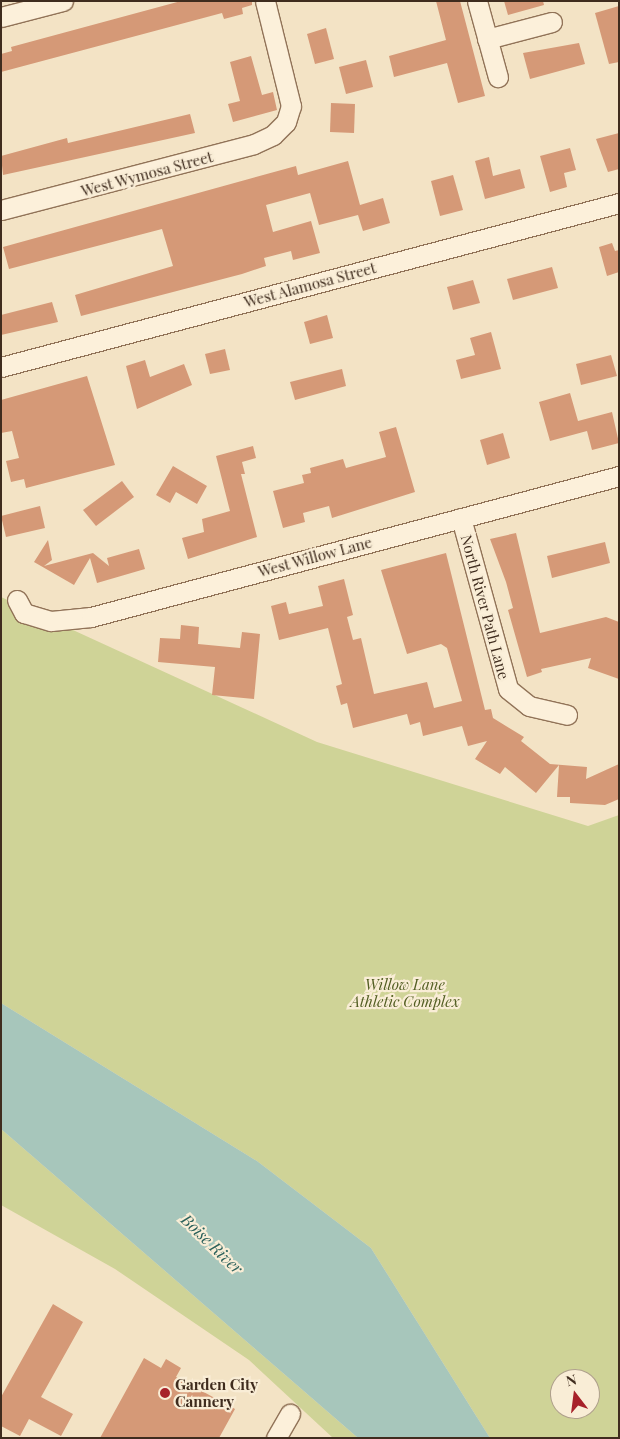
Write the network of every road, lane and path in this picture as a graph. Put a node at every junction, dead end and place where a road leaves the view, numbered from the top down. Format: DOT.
graph roads {
  1 [pos="63,1"];
  2 [pos="265,1"];
  3 [pos="478,1"];
  4 [pos="1,17"];
  5 [pos="552,22"];
  6 [pos="488,39"];
  7 [pos="498,77"];
  8 [pos="619,202"];
  9 [pos="1,210"];
  10 [pos="1,367"];
  11 [pos="619,476"];
  12 [pos="461,518"];
  13 [pos="17,600"];
  14 [pos="567,715"];
  15 [pos="290,1414"];
  16 [pos="276,1438"];
  1 -- 4 [label="street"];
  2 -- 9 [label="street, West Wymosa Street"];
  3 -- 6 [label="street"];
  5 -- 6 [label="street"];
  6 -- 7 [label="street"];
  8 -- 10 [label="street, West Alamosa Street"];
  11 -- 12 [label="street, West Willow Lane"];
  12 -- 13 [label="street, West Willow Lane"];
  12 -- 14 [label="street, North River Path Lane"];
  15 -- 16 [label="street"];
}
